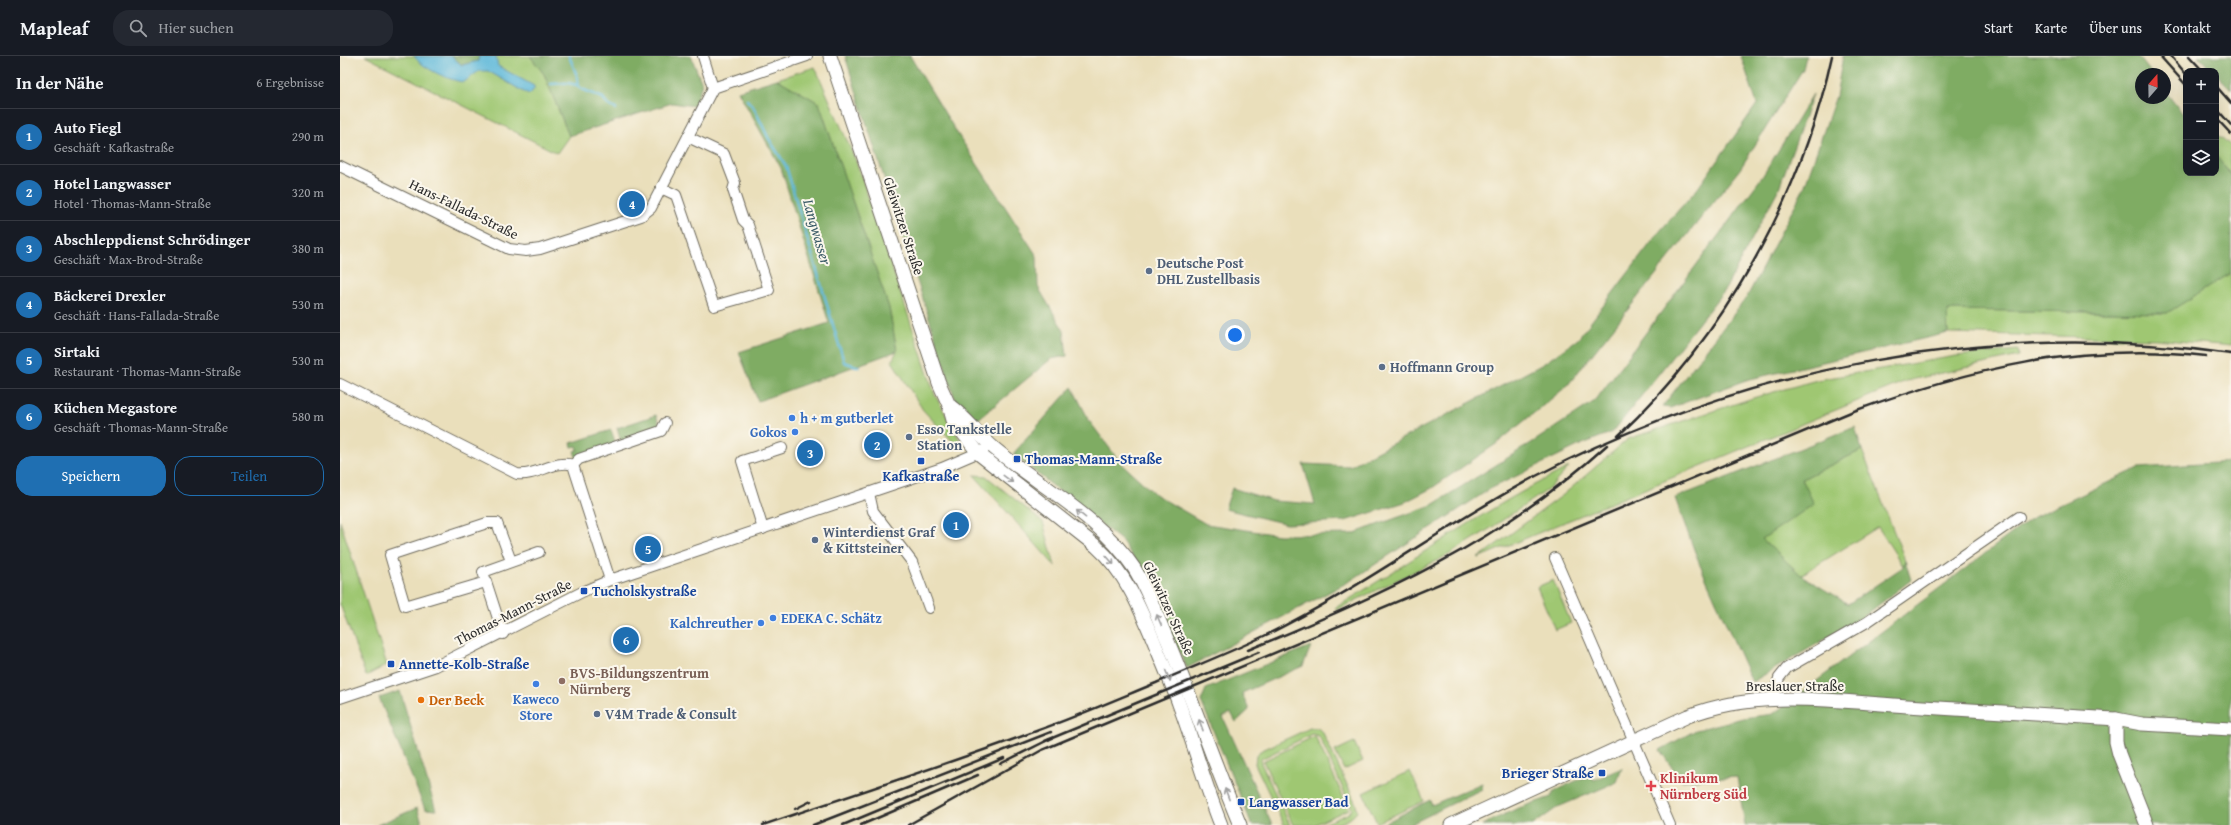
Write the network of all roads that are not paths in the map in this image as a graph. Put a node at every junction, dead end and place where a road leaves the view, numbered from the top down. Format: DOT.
graph roads {
  1 [pos="702,56"];
  2 [pos="807,56"];
  3 [pos="830,56"];
  4 [pos="713,88"];
  5 [pos="688,137"];
  6 [pos="340,166"];
  7 [pos="661,188"];
  8 [pos="340,384"];
  9 [pos="949,405"];
  10 [pos="665,423"];
  11 [pos="990,445"];
  12 [pos="782,448"];
  13 [pos="979,454"];
  14 [pos="573,465"];
  15 [pos="869,493"];
  16 [pos="2020,517"];
  17 [pos="763,529"];
  18 [pos="539,552"];
  19 [pos="1555,558"];
  20 [pos="511,561"];
  21 [pos="610,580"];
  22 [pos="486,582"];
  23 [pos="929,608"];
  24 [pos="504,634"];
  25 [pos="340,698"];
  26 [pos="1773,699"];
  27 [pos="2116,719"];
  28 [pos="2231,720"];
  29 [pos="2231,729"];
  30 [pos="1634,741"];
  31 [pos="1221,825"];
  32 [pos="1240,825"];
  33 [pos="1450,825"];
  34 [pos="1670,825"];
  35 [pos="2147,825"];
  1 -- 4 [label="street"];
  2 -- 4 [label="street"];
  3 -- 9 [label="main road, Gleiwitzer Straße"];
  4 -- 5 [label="street, Hans-Fallada-Straße"];
  5 -- 7 [label="street, Hans-Fallada-Straße"];
  5 -- 7 [label="street"];
  6 -- 7 [label="street, Hans-Fallada-Straße"];
  8 -- 14 [label="street"];
  9 -- 11 [label="main road, Gleiwitzer Straße"];
  9 -- 13 [label="main road, Gleiwitzer Straße"];
  10 -- 14 [label="street"];
  11 -- 13 [label="street, Thomas-Mann-Straße"];
  32 -- 11 [label="main road, Gleiwitzer Straße, one-way"];
  12 -- 17 [label="street"];
  13 -- 15 [label="street, Thomas-Mann-Straße"];
  13 -- 31 [label="main road, Gleiwitzer Straße, one-way"];
  14 -- 21 [label="street"];
  15 -- 17 [label="street, Thomas-Mann-Straße"];
  15 -- 23 [label="street"];
  16 -- 26 [label="street"];
  17 -- 21 [label="street, Thomas-Mann-Straße"];
  18 -- 20 [label="street"];
  19 -- 30 [label="street"];
  20 -- 22 [label="street"];
  20 -- 22 [label="street"];
  21 -- 24 [label="street, Thomas-Mann-Straße"];
  22 -- 24 [label="street"];
  24 -- 25 [label="street, Thomas-Mann-Straße"];
  26 -- 27 [label="main road, Breslauer Straße"];
  26 -- 30 [label="main road, Breslauer Straße"];
  27 -- 28 [label="main road, Breslauer Straße"];
  27 -- 29 [label="main road, Breslauer Straße"];
  27 -- 35 [label="main road"];
  30 -- 33 [label="main road, Breslauer Straße"];
  30 -- 34 [label="street"];
}
